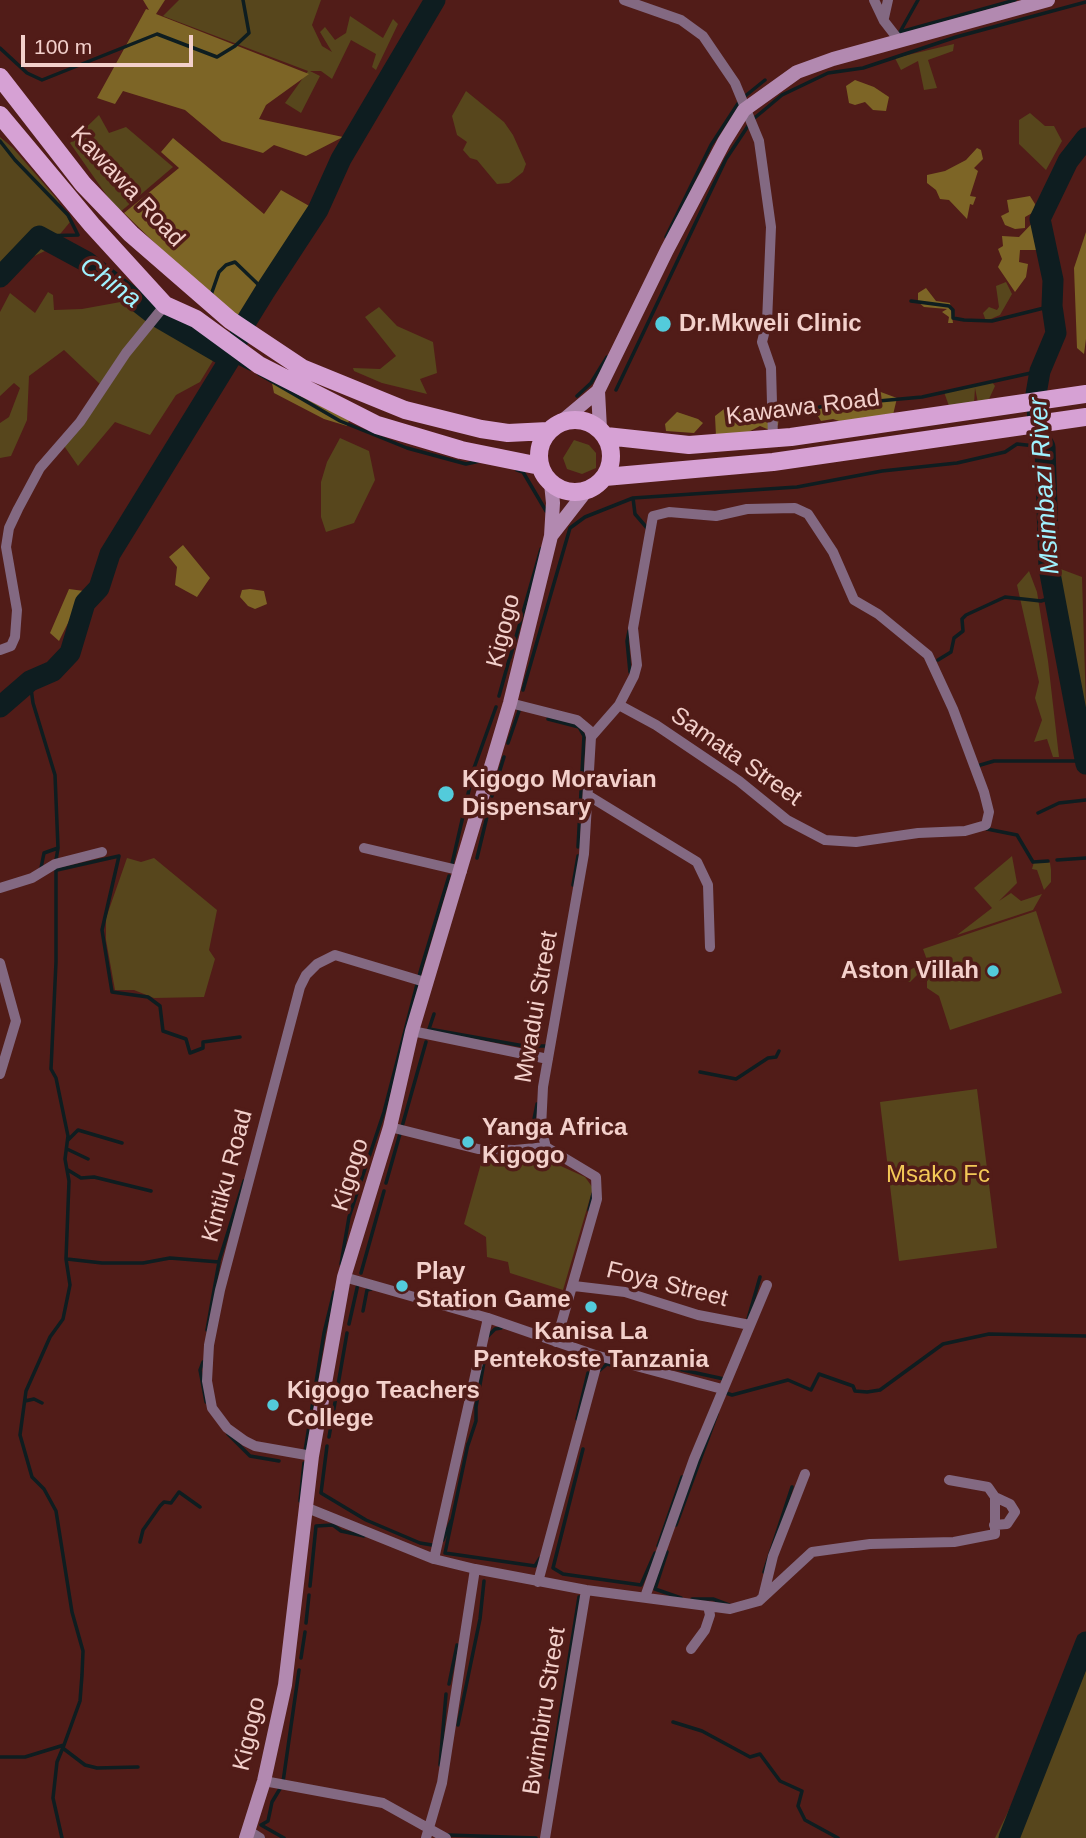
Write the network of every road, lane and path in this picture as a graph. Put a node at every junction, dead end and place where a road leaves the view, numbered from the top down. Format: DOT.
graph roads {
  1 [pos="624,0"];
  2 [pos="874,0"];
  3 [pos="888,0"];
  4 [pos="1048,0"];
  5 [pos="884,21"];
  6 [pos="898,39"];
  7 [pos="0,77"];
  8 [pos="744,110"];
  9 [pos="0,115"];
  10 [pos="165,305"];
  11 [pos="598,391"];
  12 [pos="1086,394"];
  13 [pos="1084,417"];
  14 [pos="555,427"];
  15 [pos="603,433"];
  16 [pos="773,439"];
  17 [pos="540,466"];
  18 [pos="605,477"];
  19 [pos="551,483"];
  20 [pos="586,491"];
  21 [pos="551,536"];
  22 [pos="0,650"];
  23 [pos="510,703"];
  24 [pos="620,705"];
  25 [pos="591,737"];
  26 [pos="589,796"];
  27 [pos="364,848"];
  28 [pos="102,852"];
  29 [pos="462,872"];
  30 [pos="0,888"];
  31 [pos="710,947"];
  32 [pos="0,963"];
  33 [pos="428,983"];
  34 [pos="412,1031"];
  35 [pos="548,1059"];
  36 [pos="0,1073"];
  37 [pos="390,1127"];
  38 [pos="546,1147"];
  39 [pos="344,1277"];
  40 [pos="767,1285"];
  41 [pos="574,1286"];
  42 [pos="488,1318"];
  43 [pos="750,1325"];
  44 [pos="556,1342"];
  45 [pos="599,1356"];
  46 [pos="722,1389"];
  47 [pos="312,1456"];
  48 [pos="805,1474"];
  49 [pos="949,1480"];
  50 [pos="995,1497"];
  51 [pos="305,1507"];
  52 [pos="994,1525"];
  53 [pos="434,1559"];
  54 [pos="475,1569"];
  55 [pos="538,1582"];
  56 [pos="586,1590"];
  57 [pos="645,1597"];
  58 [pos="763,1597"];
  59 [pos="708,1606"];
  60 [pos="691,1649"];
  61 [pos="264,1781"];
  62 [pos="427,1834"];
  63 [pos="252,1836"];
  64 [pos="446,1838"];
  65 [pos="545,1838"];
  1 -- 8 [label="street"];
  2 -- 5 [label="street"];
  3 -- 5 [label="street"];
  4 -- 6 [label="main road"];
  5 -- 6 [label="street"];
  6 -- 8 [label="main road"];
  7 -- 14 [label="main road, Kawawa Road"];
  8 -- 11 [label="main road"];
  8 -- 16 [label="street"];
  9 -- 10 [label="main road, Kawawa Road"];
  10 -- 17 [label="main road, Kawawa Road"];
  10 -- 22 [label="street"];
  11 -- 14 [label="main road"];
  11 -- 15 [label="main road"];
  12 -- 16 [label="main road, Kawawa Road"];
  13 -- 18 [label="main road, Kawawa Road"];
  14 -- 15 [label="main road"];
  14 -- 17 [label="main road"];
  15 -- 16 [label="main road, Kawawa Road"];
  15 -- 18 [label="main road"];
  17 -- 19 [label="main road"];
  18 -- 20 [label="main road"];
  19 -- 20 [label="main road"];
  19 -- 21 [label="main road"];
  20 -- 21 [label="main road"];
  21 -- 23 [label="main road, Kigogo"];
  23 -- 25 [label="street"];
  23 -- 29 [label="main road, Kigogo"];
  24 -- 24 [label="street, Samata Street"];
  24 -- 25 [label="street"];
  25 -- 26 [label="street, Mwadui Street"];
  26 -- 31 [label="street"];
  26 -- 35 [label="street, Mwadui Street"];
  27 -- 29 [label="street"];
  28 -- 30 [label="street"];
  29 -- 33 [label="main road, Kigogo"];
  32 -- 36 [label="street"];
  33 -- 34 [label="main road, Kigogo"];
  33 -- 47 [label="street, Kintiku Road"];
  34 -- 35 [label="street"];
  34 -- 37 [label="main road, Kigogo"];
  35 -- 38 [label="street, Mwadui Street"];
  37 -- 38 [label="street"];
  37 -- 39 [label="main road, Kigogo"];
  38 -- 41 [label="street"];
  39 -- 42 [label="street"];
  39 -- 47 [label="main road, Kigogo"];
  40 -- 43 [label="street"];
  41 -- 43 [label="street, Foya Street"];
  41 -- 44 [label="street"];
  42 -- 44 [label="street"];
  42 -- 53 [label="street"];
  43 -- 46 [label="street"];
  44 -- 45 [label="street"];
  45 -- 46 [label="street"];
  45 -- 55 [label="street"];
  46 -- 57 [label="street"];
  47 -- 51 [label="main road, Kigogo"];
  48 -- 58 [label="street"];
  49 -- 50 [label="street"];
  50 -- 52 [label="street"];
  50 -- 52 [label="street"];
  51 -- 53 [label="street"];
  51 -- 61 [label="main road, Kigogo"];
  52 -- 58 [label="street"];
  53 -- 54 [label="street"];
  54 -- 55 [label="street"];
  54 -- 62 [label="street"];
  55 -- 56 [label="street"];
  56 -- 57 [label="street"];
  56 -- 65 [label="street, Bwimbiru Street"];
  57 -- 59 [label="street"];
  58 -- 59 [label="street"];
  59 -- 60 [label="street"];
  61 -- 62 [label="street"];
  61 -- 63 [label="main road, Kigogo"];
  62 -- 64 [label="street"];
}
